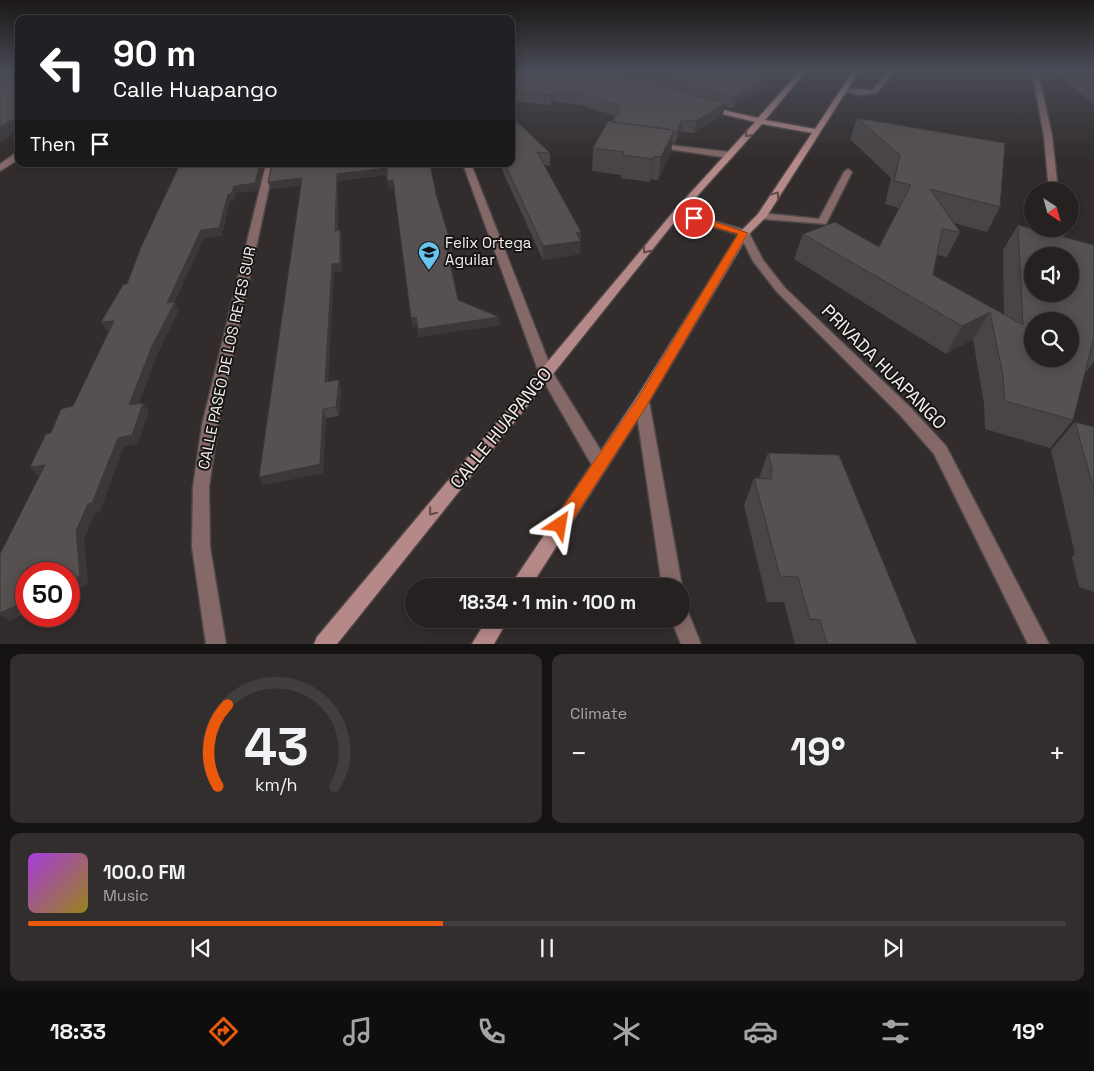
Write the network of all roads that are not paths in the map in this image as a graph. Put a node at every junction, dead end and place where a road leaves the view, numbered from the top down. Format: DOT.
graph roads {
  1 [pos="777,101"];
  2 [pos="838,101"];
  3 [pos="1041,101"];
  4 [pos="698,105"];
  5 [pos="760,121"];
  6 [pos="818,132"];
  7 [pos="646,144"];
  8 [pos="729,155"];
  9 [pos="15,158"];
  10 [pos="269,167"];
  11 [pos="468,167"];
  12 [pos="0,168"];
  13 [pos="848,172"];
  14 [pos="1053,182"];
  15 [pos="677,212"];
  16 [pos="762,216"];
  17 [pos="744,233"];
  18 [pos="1059,238"];
  19 [pos="1059,245"];
  20 [pos="546,373"];
  21 [pos="642,401"];
  22 [pos="600,464"];
  23 [pos="525,578"];
  24 [pos="671,578"];
  25 [pos="492,628"];
  26 [pos="684,628"];
  27 [pos="216,644"];
  28 [pos="324,644"];
  29 [pos="482,644"];
  30 [pos="690,644"];
  31 [pos="1040,644"];
  1 -- 5 [label="main road, CALLE HUAPANGO"];
  2 -- 6 [label="main road"];
  3 -- 14 [label="street"];
  4 -- 5 [label="main road"];
  5 -- 6 [label="main road"];
  5 -- 8 [label="main road, CALLE HUAPANGO, one-way"];
  16 -- 6 [label="main road, one-way"];
  7 -- 8 [label="street"];
  8 -- 15 [label="main road, CALLE HUAPANGO"];
  9 -- 12 [label="street"];
  10 -- 27 [label="street, CALLE PASEO DE LOS REYES SUR"];
  11 -- 20 [label="street"];
  13 -- 16 [label="street"];
  15 -- 17 [label="street"];
  15 -- 20 [label="main road, CALLE HUAPANGO, one-way"];
  16 -- 17 [label="main road"];
  17 -- 21 [label="main road"];
  17 -- 31 [label="street, PRIVADA HUAPANGO"];
  18 -- 19 [label="street"];
  20 -- 22 [label="street"];
  20 -- 28 [label="main road, CALLE HUAPANGO, one-way"];
  21 -- 22 [label="main road"];
  21 -- 24 [label="street"];
  22 -- 23 [label="main road"];
  25 -- 29 [label="main road"];
  26 -- 30 [label="street"];
}
